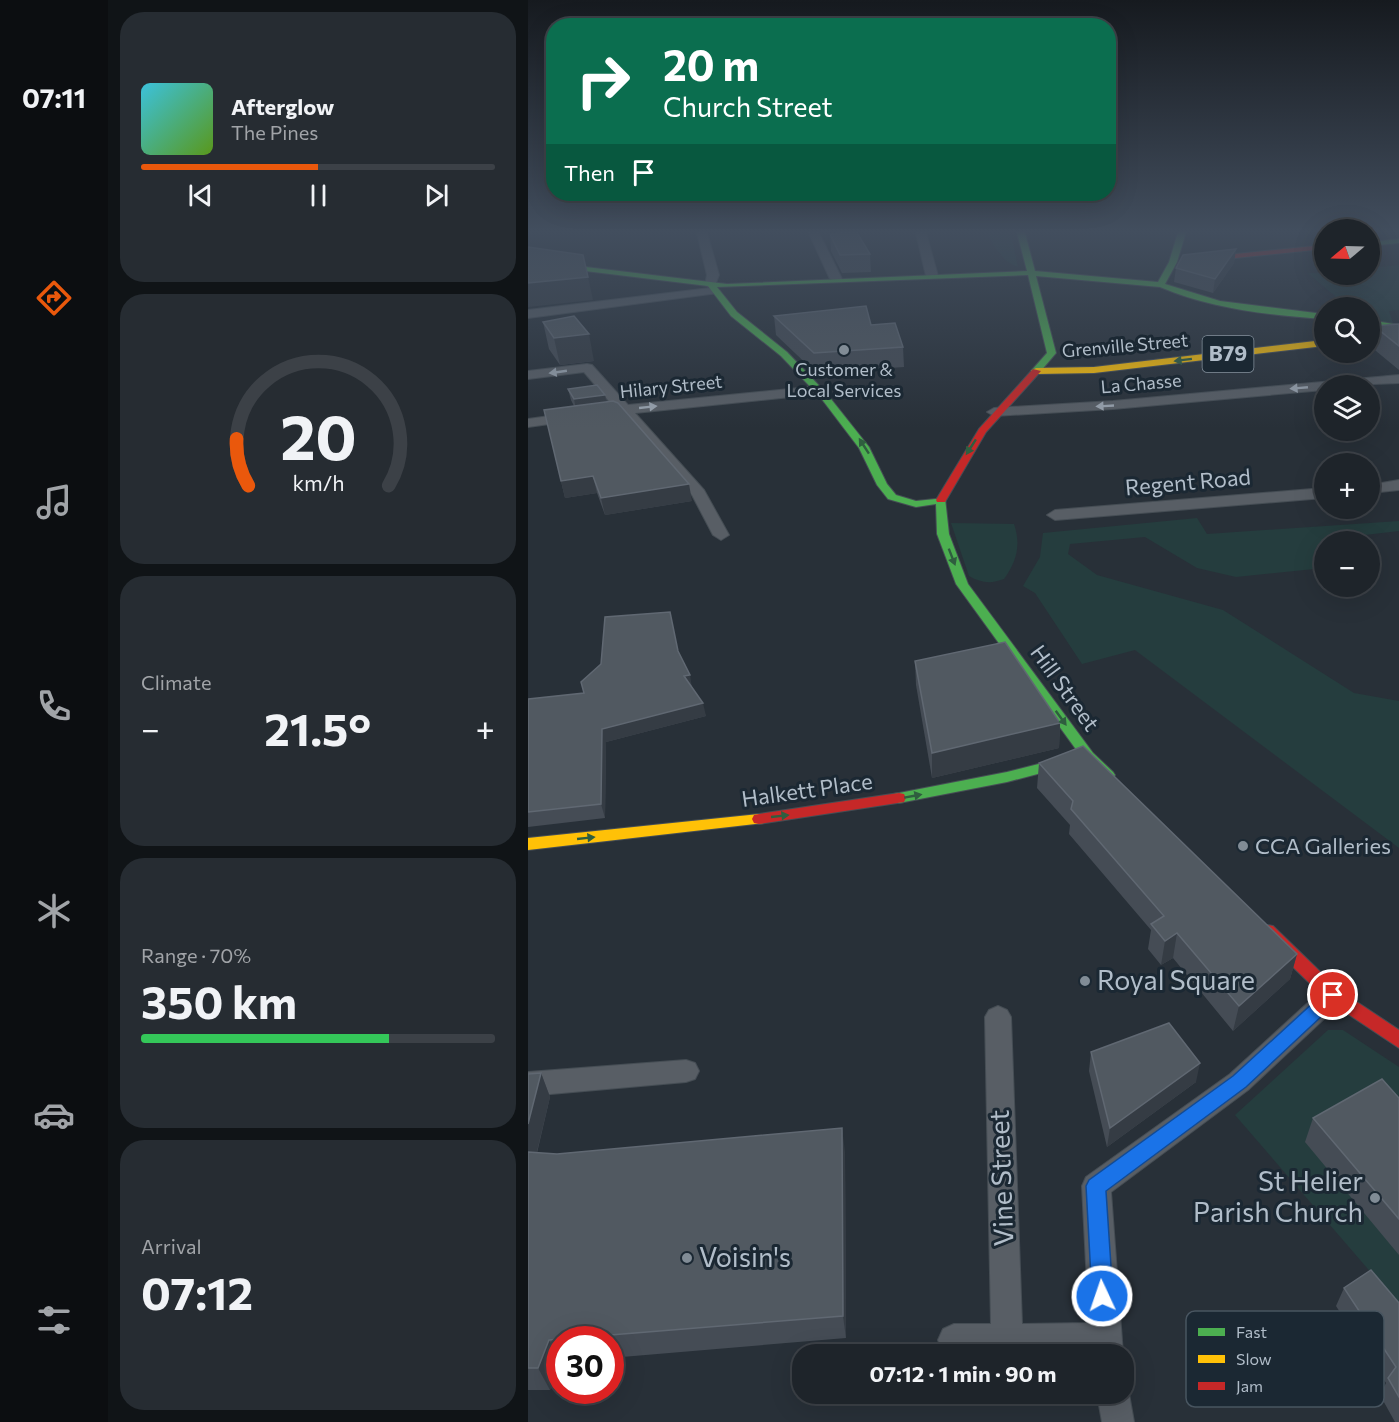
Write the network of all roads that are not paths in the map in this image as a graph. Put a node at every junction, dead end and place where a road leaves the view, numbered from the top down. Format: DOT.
graph roads {
  1 [pos="660,295"];
  2 [pos="718,295"];
  3 [pos="1036,295"];
  4 [pos="1191,295"];
  5 [pos="528,314"];
  6 [pos="1314,316"];
  7 [pos="1399,328"];
  8 [pos="1380,329"];
  9 [pos="1380,331"];
  10 [pos="1399,334"];
  11 [pos="1314,344"];
  12 [pos="1036,371"];
  13 [pos="528,375"];
  14 [pos="1399,379"];
  15 [pos="819,390"];
  16 [pos="623,410"];
  17 [pos="994,412"];
  18 [pos="528,423"];
  19 [pos="1399,485"];
  20 [pos="1380,488"];
  21 [pos="1314,494"];
  22 [pos="941,500"];
  23 [pos="1055,515"];
  24 [pos="721,536"];
  25 [pos="1088,756"];
  26 [pos="1122,789"];
  27 [pos="528,844"];
  28 [pos="1257,921"];
  29 [pos="1333,995"];
  30 [pos="998,1017"];
  31 [pos="1399,1040"];
  32 [pos="686,1071"];
  33 [pos="528,1084"];
  34 [pos="1007,1338"];
  35 [pos="954,1340"];
  36 [pos="1073,1344"];
  37 [pos="1106,1344"];
  38 [pos="1115,1404"];
  39 [pos="1118,1422"];
  1 -- 5 [label="street"];
  2 -- 15 [label="main road"];
  3 -- 12 [label="main road"];
  4 -- 6 [label="main road"];
  7 -- 8 [label="main road"];
  9 -- 10 [label="main road"];
  11 -- 12 [label="main road, Grenville Street / B79, one-way"];
  12 -- 17 [label="main road"];
  16 -- 13 [label="street, one-way"];
  14 -- 17 [label="street, La Chasse, one-way"];
  16 -- 15 [label="street, Hilary Street, one-way"];
  22 -- 15 [label="main road, one-way"];
  16 -- 18 [label="street, Hilary Street"];
  16 -- 24 [label="street"];
  17 -- 22 [label="main road, one-way"];
  19 -- 20 [label="street"];
  21 -- 23 [label="street, Regent Road"];
  22 -- 25 [label="main road, Hill Street, one-way"];
  25 -- 26 [label="main road, Hill Street"];
  27 -- 25 [label="main road, Halkett Place, one-way"];
  28 -- 29 [label="main road"];
  29 -- 31 [label="main road"];
  29 -- 37 [label="street"];
  30 -- 34 [label="street, Vine Street"];
  32 -- 33 [label="street"];
  34 -- 35 [label="street"];
  34 -- 36 [label="street"];
  38 -- 39 [label="street"];
}
